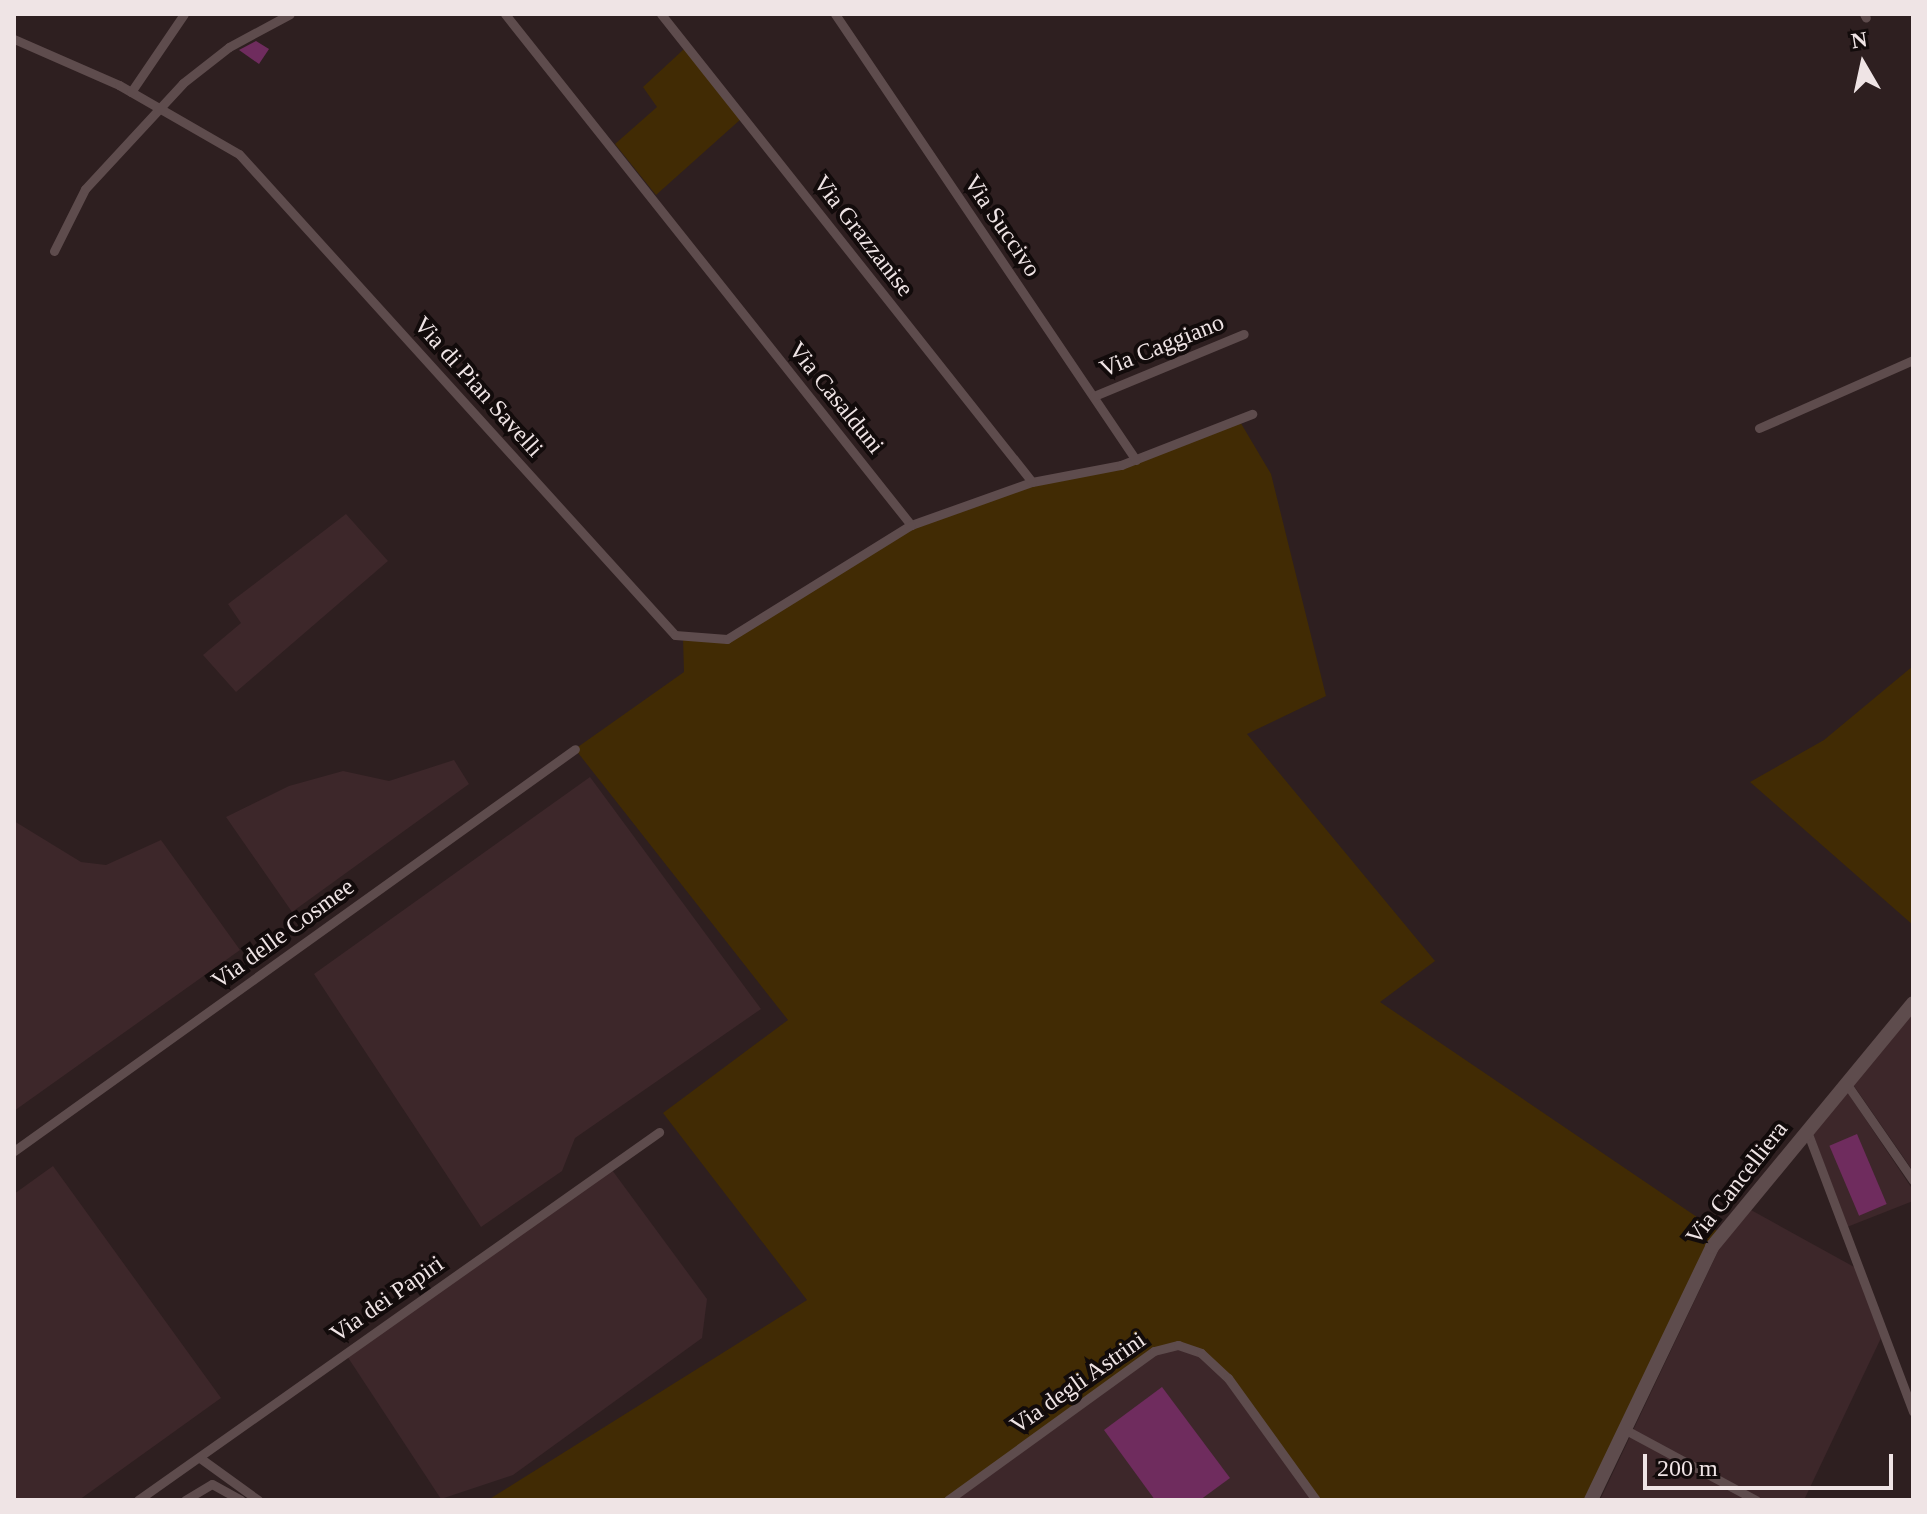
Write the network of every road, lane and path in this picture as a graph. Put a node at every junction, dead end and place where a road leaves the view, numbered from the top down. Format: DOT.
graph roads {
  1 [pos="184,14"];
  2 [pos="290,14"];
  3 [pos="505,14"];
  4 [pos="661,14"];
  5 [pos="835,14"];
  6 [pos="14,39"];
  7 [pos="131,92"];
  8 [pos="159,108"];
  9 [pos="54,251"];
  10 [pos="1244,334"];
  11 [pos="1913,360"];
  12 [pos="1094,396"];
  13 [pos="1252,414"];
  14 [pos="1759,428"];
  15 [pos="1136,460"];
  16 [pos="1032,482"];
  17 [pos="911,525"];
  18 [pos="575,749"];
  19 [pos="1913,1003"];
  20 [pos="1846,1083"];
  21 [pos="1806,1130"];
  22 [pos="659,1132"];
  23 [pos="14,1151"];
  24 [pos="1913,1180"];
  25 [pos="1913,1412"];
  26 [pos="1624,1429"];
  27 [pos="200,1458"];
  28 [pos="138,1500"];
  29 [pos="185,1500"];
  30 [pos="241,1500"];
  31 [pos="258,1500"];
  32 [pos="948,1500"];
  33 [pos="1316,1500"];
  34 [pos="1591,1500"];
  35 [pos="1756,1500"];
  1 -- 7 [label="street"];
  2 -- 8 [label="street"];
  3 -- 17 [label="street, Via Casalduni"];
  4 -- 16 [label="street, Via Grazzanise"];
  5 -- 12 [label="street, Via Succivo"];
  6 -- 7 [label="street, Via di Pian Savelli"];
  7 -- 8 [label="street, Via di Pian Savelli"];
  8 -- 9 [label="street"];
  8 -- 17 [label="street, Via di Pian Savelli"];
  10 -- 12 [label="street, Via Caggiano"];
  11 -- 14 [label="street"];
  12 -- 15 [label="street, Via Succivo"];
  13 -- 15 [label="street"];
  15 -- 16 [label="street"];
  16 -- 17 [label="street"];
  18 -- 23 [label="street, Via delle Cosmee"];
  19 -- 20 [label="street, Via Cancelliera"];
  20 -- 21 [label="street, Via Cancelliera"];
  20 -- 24 [label="street"];
  21 -- 25 [label="street"];
  21 -- 26 [label="street, Via Cancelliera"];
  22 -- 27 [label="street, Via dei Papiri"];
  26 -- 34 [label="street, Via Cancelliera"];
  26 -- 35 [label="street"];
  27 -- 28 [label="street, Via dei Papiri"];
  27 -- 31 [label="street"];
  29 -- 30 [label="street"];
  32 -- 33 [label="street, Via degli Astrini"];
}
